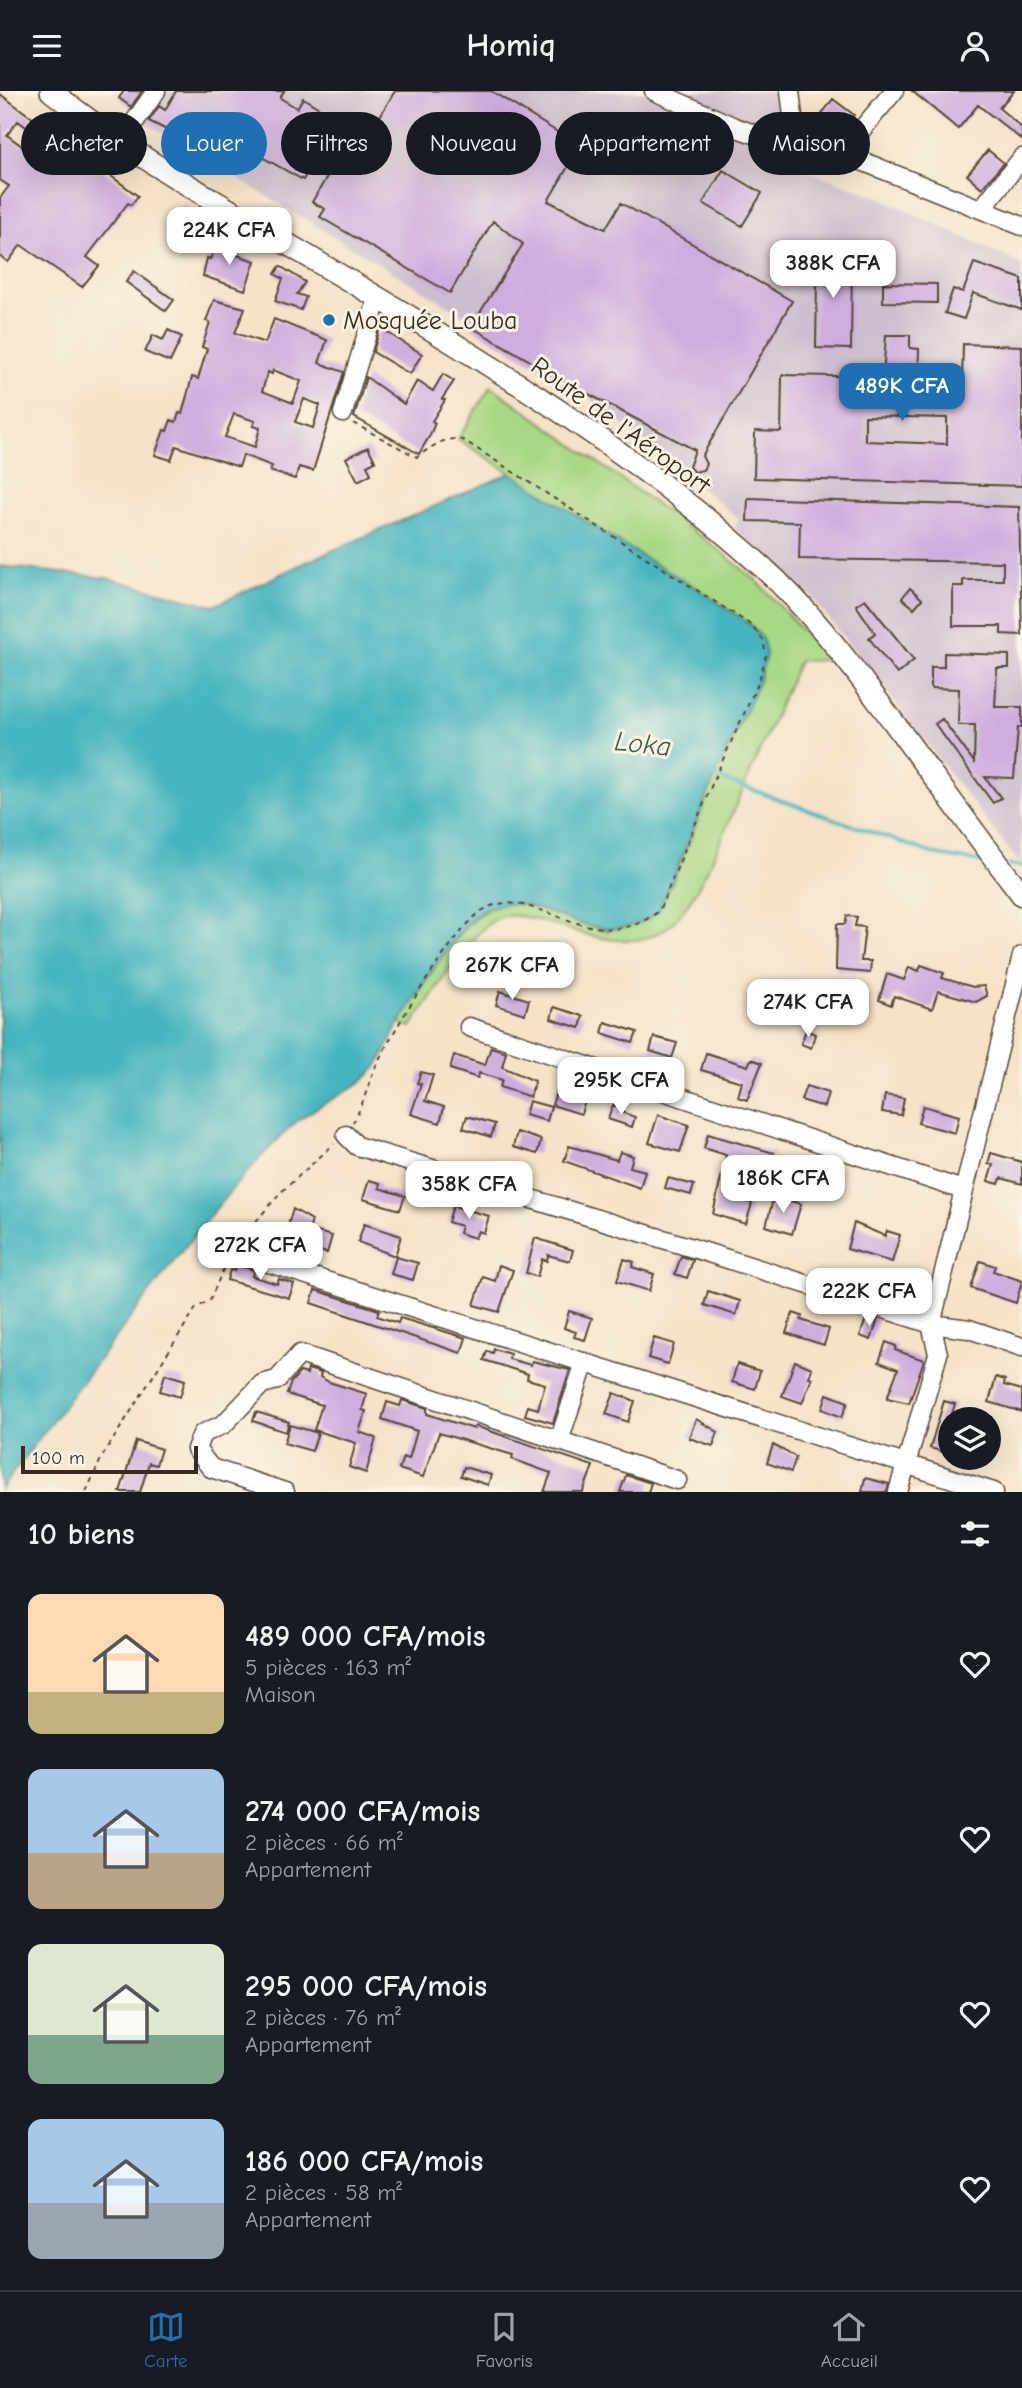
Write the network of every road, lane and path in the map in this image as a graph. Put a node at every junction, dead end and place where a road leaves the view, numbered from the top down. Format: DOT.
graph roads {
  1 [pos="51,91"];
  2 [pos="156,91"];
  3 [pos="654,91"];
  4 [pos="790,91"];
  5 [pos="894,91"];
  6 [pos="80,112"];
  7 [pos="141,112"];
  8 [pos="792,112"];
  9 [pos="870,120"];
  10 [pos="748,132"];
  11 [pos="147,157"];
  12 [pos="1022,158"];
  13 [pos="870,164"];
  14 [pos="983,207"];
  15 [pos="1022,226"];
  16 [pos="378,297"];
  17 [pos="343,413"];
  18 [pos="1022,895"];
  19 [pos="1022,956"];
  20 [pos="469,1027"];
  21 [pos="346,1135"];
  22 [pos="963,1190"];
  23 [pos="232,1251"];
  24 [pos="931,1324"];
  25 [pos="1022,1347"];
  26 [pos="584,1362"];
  27 [pos="559,1441"];
  28 [pos="905,1463"];
  29 [pos="677,1480"];
  30 [pos="86,1492"];
  31 [pos="285,1492"];
  32 [pos="898,1492"];
  33 [pos="994,1492"];
  1 -- 6 [label="main road, Route de l'Aéroport"];
  2 -- 7 [label="street"];
  3 -- 10 [label="street"];
  4 -- 8 [label="street"];
  5 -- 9 [label="street"];
  11 -- 16 [label="main road, Route de l'Aéroport"];
  12 -- 14 [label="street"];
  13 -- 14 [label="street"];
  14 -- 15 [label="street"];
  16 -- 17 [label="street"];
  16 -- 18 [label="main road, Route de l'Aéroport"];
  17 -- 21 [label="path"];
  19 -- 22 [label="street"];
  20 -- 22 [label="street"];
  21 -- 23 [label="path"];
  21 -- 24 [label="street"];
  22 -- 24 [label="street"];
  23 -- 26 [label="street"];
  23 -- 30 [label="path"];
  24 -- 25 [label="street"];
  24 -- 28 [label="street"];
  26 -- 27 [label="street"];
  26 -- 28 [label="street"];
  27 -- 29 [label="street"];
  27 -- 31 [label="street"];
  28 -- 32 [label="street"];
  28 -- 33 [label="street"];
}
